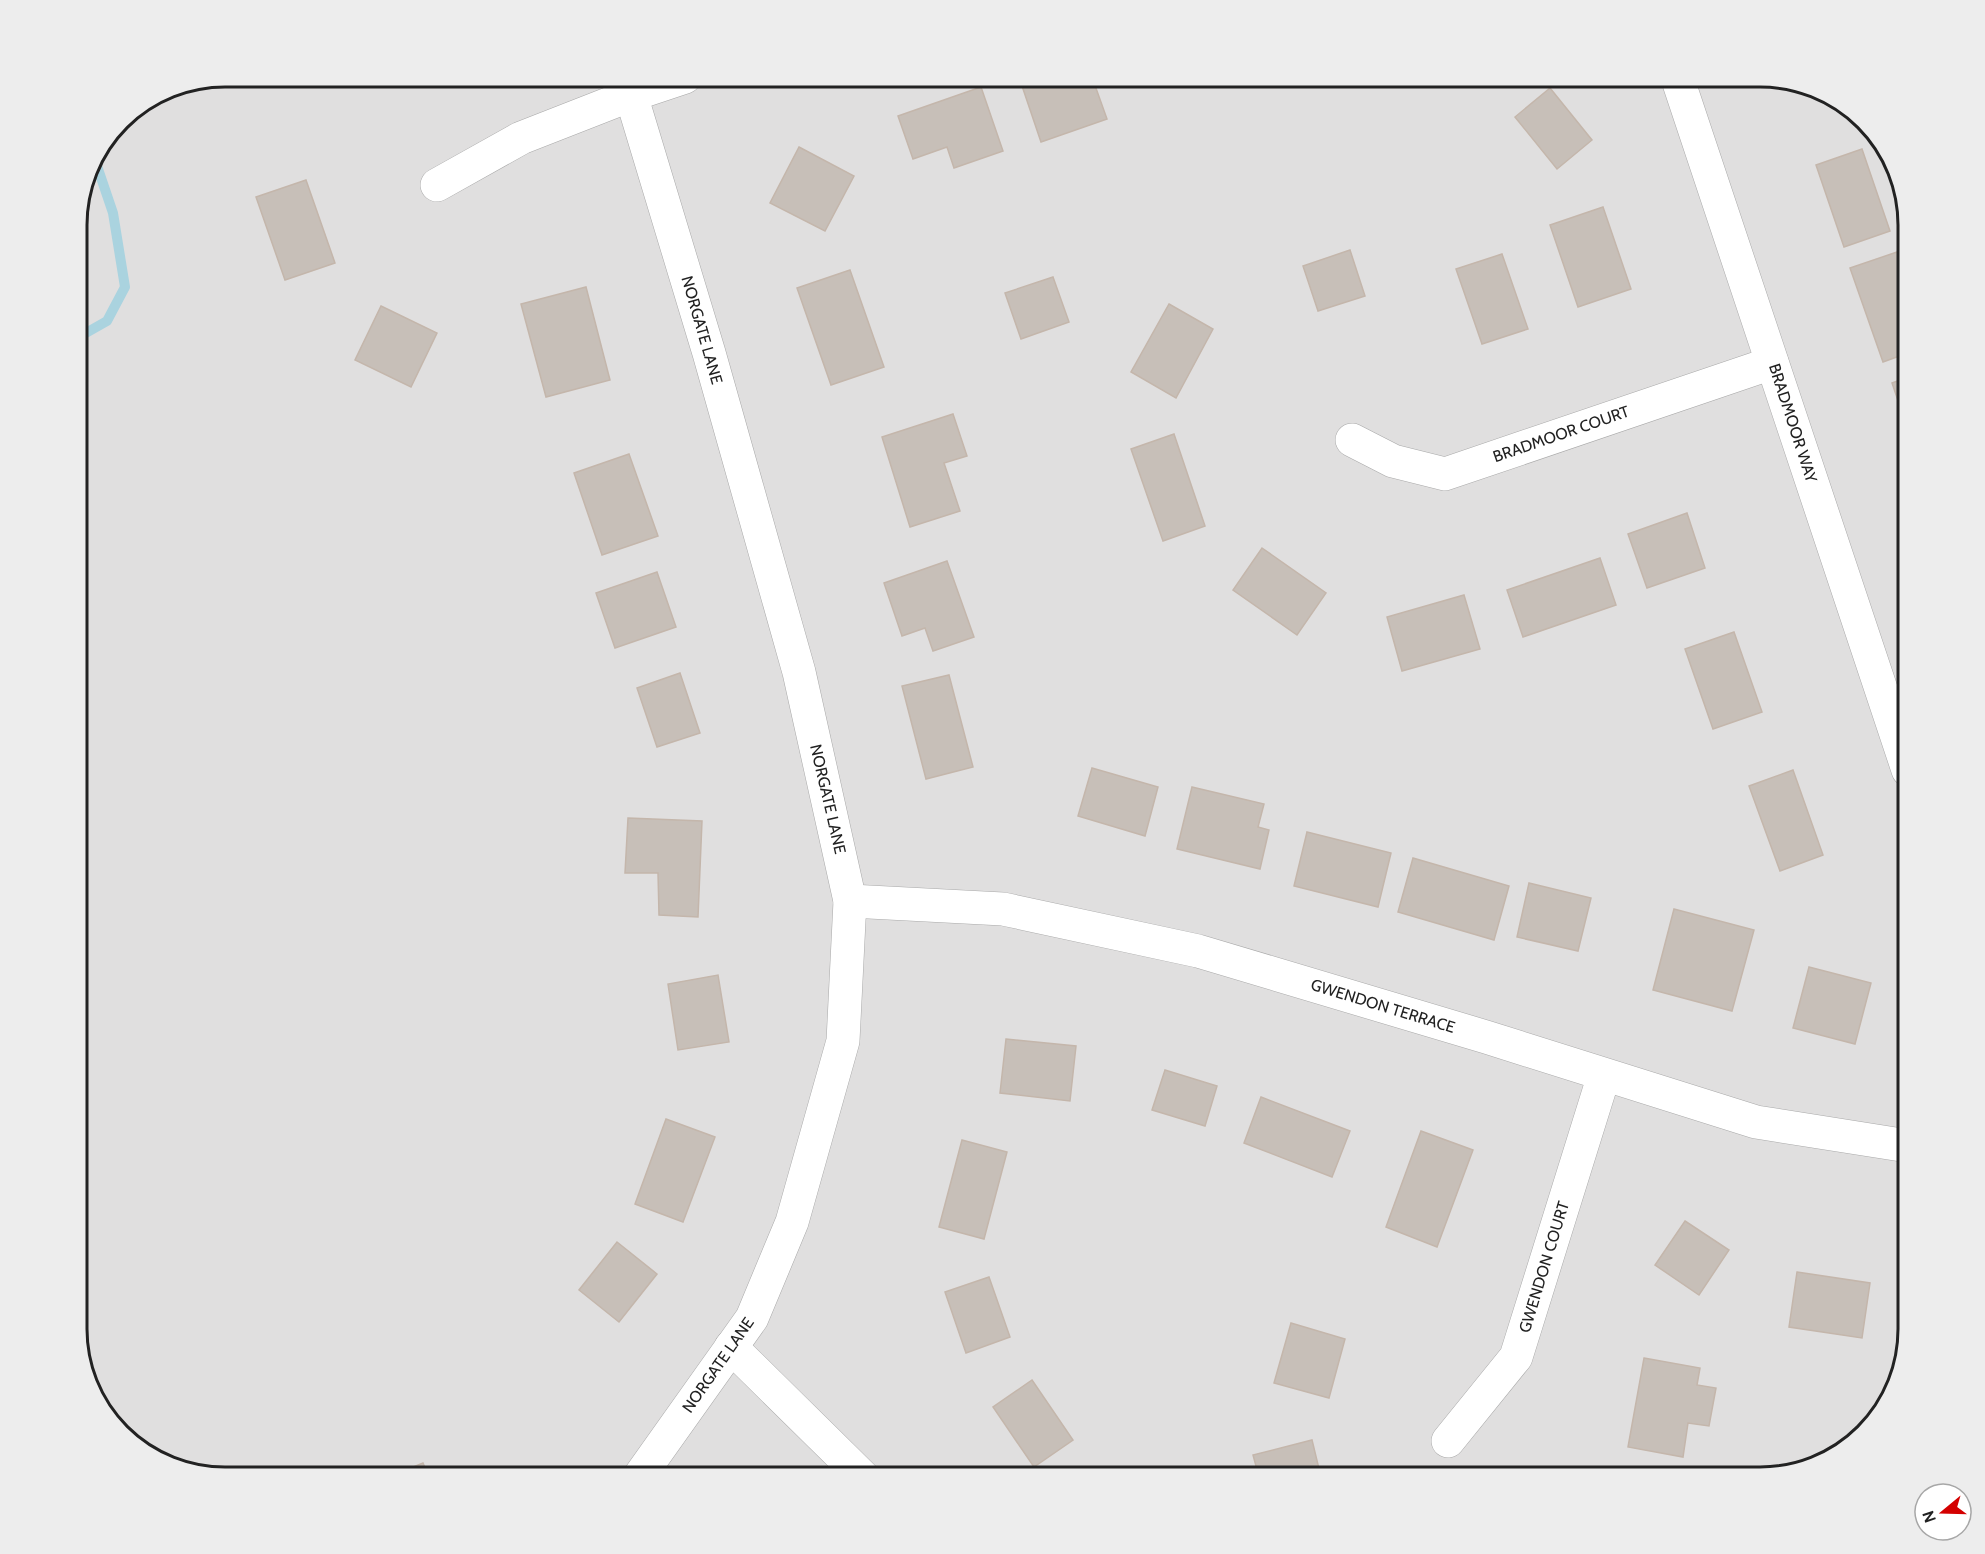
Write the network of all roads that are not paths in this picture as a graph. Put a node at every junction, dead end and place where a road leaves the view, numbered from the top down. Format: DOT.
graph roads {
  1 [pos="654,87"];
  2 [pos="1681,87"];
  3 [pos="631,95"];
  4 [pos="437,185"];
  5 [pos="1772,363"];
  6 [pos="1352,440"];
  7 [pos="1898,740"];
  8 [pos="850,901"];
  9 [pos="1604,1075"];
  10 [pos="1898,1144"];
  11 [pos="731,1347"];
  12 [pos="1448,1441"];
  13 [pos="647,1467"];
  14 [pos="852,1467"];
  1 -- 3 [label="street"];
  2 -- 5 [label="street, BRADMOOR WAY"];
  3 -- 4 [label="street"];
  3 -- 8 [label="street, NORGATE LANE"];
  5 -- 6 [label="street, BRADMOOR COURT"];
  5 -- 7 [label="street, BRADMOOR WAY"];
  8 -- 9 [label="street, GWENDON TERRACE"];
  8 -- 11 [label="street, NORGATE LANE"];
  9 -- 10 [label="street, GWENDON TERRACE"];
  9 -- 12 [label="street, GWENDON COURT"];
  11 -- 13 [label="street, NORGATE LANE"];
  11 -- 14 [label="street"];
}
